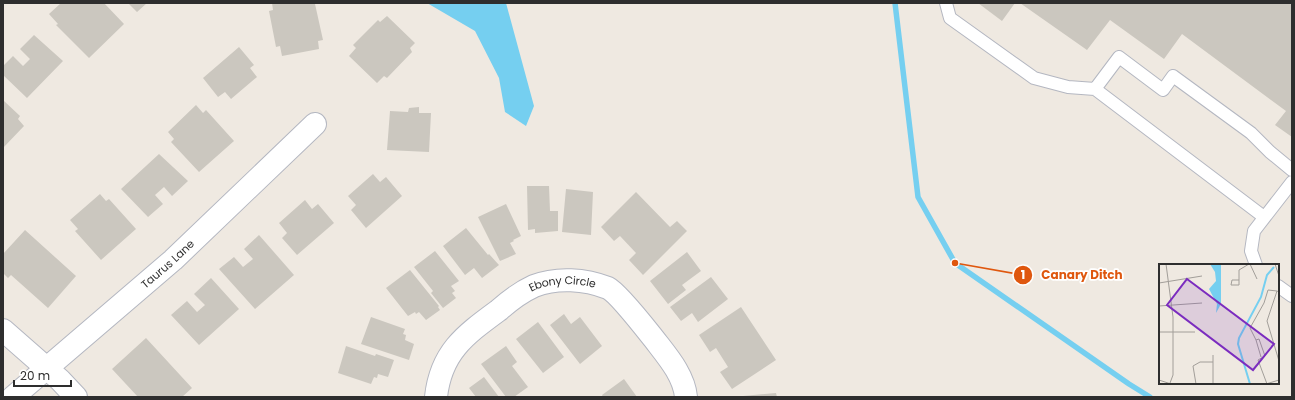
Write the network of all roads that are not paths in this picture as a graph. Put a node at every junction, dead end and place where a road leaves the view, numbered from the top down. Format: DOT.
graph roads {
  1 [pos="946,3"];
  2 [pos="1095,89"];
  3 [pos="315,124"];
  4 [pos="1292,170"];
  5 [pos="1292,182"];
  6 [pos="1264,217"];
  7 [pos="1256,264"];
  8 [pos="1279,287"];
  9 [pos="1292,296"];
  10 [pos="3,330"];
  11 [pos="47,368"];
  12 [pos="13,397"];
  13 [pos="76,397"];
  14 [pos="436,397"];
  15 [pos="686,397"];
  1 -- 2 [label="lane"];
  2 -- 4 [label="lane"];
  2 -- 6 [label="lane"];
  3 -- 11 [label="street, Taurus Lane"];
  5 -- 6 [label="lane"];
  6 -- 7 [label="lane"];
  8 -- 9 [label="lane"];
  10 -- 11 [label="street"];
  11 -- 12 [label="street, Taurus Lane"];
  11 -- 13 [label="street"];
  14 -- 15 [label="street, Ebony Circle"];
}
